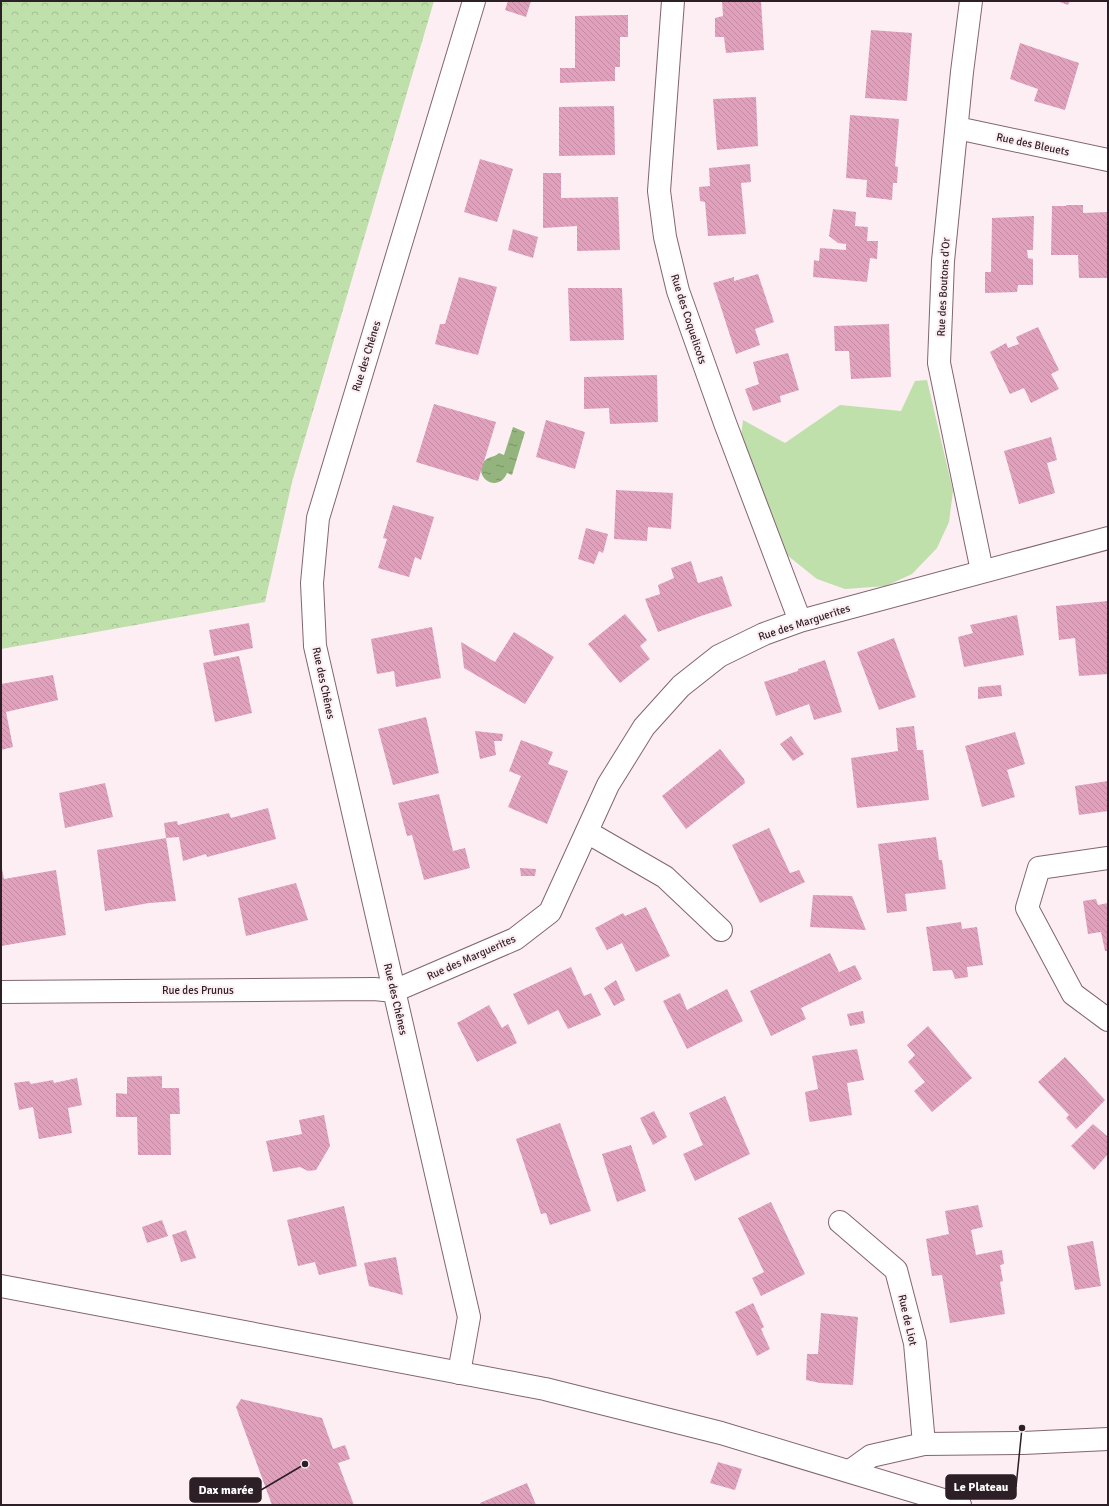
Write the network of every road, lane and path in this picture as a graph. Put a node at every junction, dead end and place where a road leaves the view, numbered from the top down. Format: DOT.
graph roads {
  1 [pos="474,1"];
  2 [pos="673,1"];
  3 [pos="971,1"];
  4 [pos="957,128"];
  5 [pos="1108,160"];
  6 [pos="1108,538"];
  7 [pos="982,571"];
  8 [pos="800,621"];
  9 [pos="587,832"];
  10 [pos="1108,858"];
  11 [pos="720,930"];
  12 [pos="394,991"];
  13 [pos="1,992"];
  14 [pos="1108,1020"];
  15 [pos="840,1222"];
  16 [pos="1,1286"];
  17 [pos="459,1373"];
  18 [pos="1108,1439"];
  19 [pos="924,1444"];
  20 [pos="850,1471"];
  21 [pos="960,1505"];
  1 -- 12 [label="street, Rue des Chênes"];
  2 -- 8 [label="street, Rue des Coquelicots"];
  3 -- 4 [label="street, Rue des Boutons d'Or"];
  4 -- 5 [label="street, Rue des Bleuets"];
  4 -- 7 [label="street, Rue des Boutons d'Or"];
  6 -- 7 [label="street, Rue des Marguerites"];
  7 -- 8 [label="street, Rue des Marguerites"];
  8 -- 9 [label="street, Rue des Marguerites"];
  9 -- 11 [label="street"];
  9 -- 12 [label="street, Rue des Marguerites"];
  10 -- 14 [label="street"];
  12 -- 13 [label="street, Rue des Prunus"];
  12 -- 17 [label="street, Rue des Chênes"];
  15 -- 19 [label="street, Rue de Liot"];
  16 -- 17 [label="street"];
  17 -- 20 [label="street"];
  18 -- 19 [label="street"];
  19 -- 20 [label="street"];
  20 -- 21 [label="street"];
}
